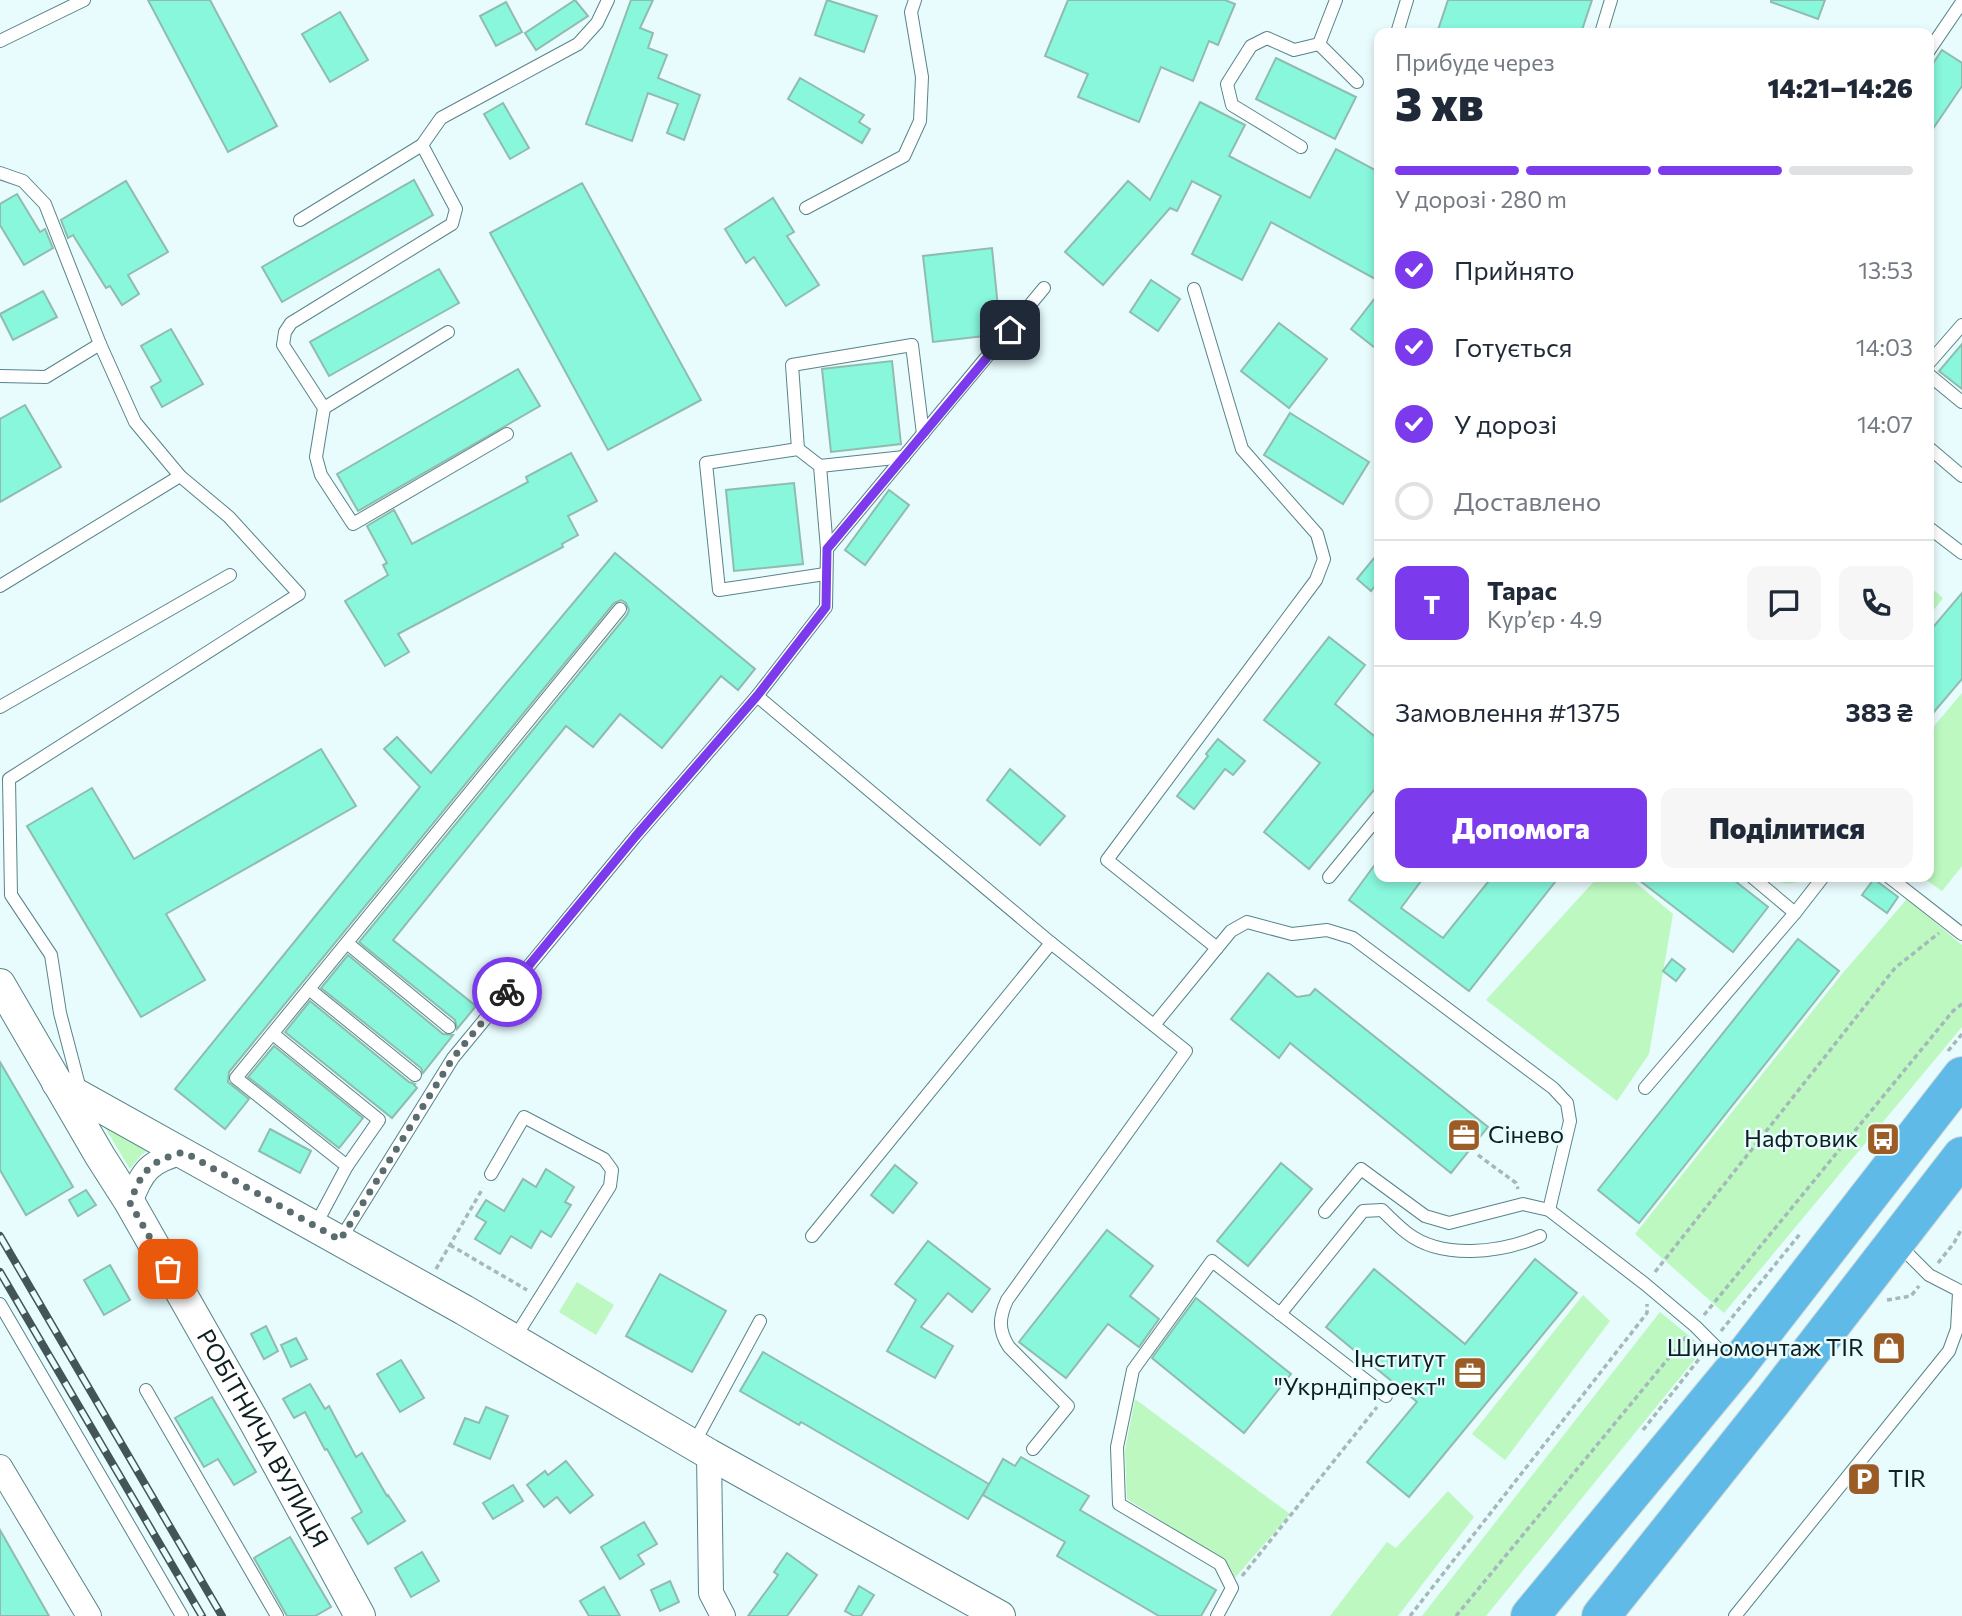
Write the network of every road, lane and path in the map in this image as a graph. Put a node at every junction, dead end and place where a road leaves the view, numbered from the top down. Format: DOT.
graph roads {
  1 [pos="84,0"];
  2 [pos="608,0"];
  3 [pos="915,0"];
  4 [pos="1336,0"];
  5 [pos="1407,0"];
  6 [pos="1611,0"];
  7 [pos="1962,2"];
  8 [pos="1399,28"];
  9 [pos="1603,28"];
  10 [pos="0,41"];
  11 [pos="1934,43"];
  12 [pos="1319,44"];
  13 [pos="1357,82"];
  14 [pos="422,145"];
  15 [pos="1301,147"];
  16 [pos="0,173"];
  17 [pos="806,208"];
  18 [pos="300,220"];
  19 [pos="1044,288"];
  20 [pos="1194,289"];
  21 [pos="1962,325"];
  22 [pos="448,331"];
  23 [pos="100,344"];
  24 [pos="1934,357"];
  25 [pos="0,376"];
  26 [pos="1934,379"];
  27 [pos="1962,402"];
  28 [pos="324,408"];
  29 [pos="507,434"];
  30 [pos="923,434"];
  31 [pos="798,449"];
  32 [pos="1934,452"];
  33 [pos="904,457"];
  34 [pos="820,466"];
  35 [pos="180,476"];
  36 [pos="1962,476"];
  37 [pos="1934,532"];
  38 [pos="827,549"];
  39 [pos="1962,553"];
  40 [pos="825,574"];
  41 [pos="230,575"];
  42 [pos="0,586"];
  43 [pos="620,609"];
  44 [pos="757,696"];
  45 [pos="0,707"];
  46 [pos="1374,822"];
  47 [pos="1329,877"];
  48 [pos="1758,882"];
  49 [pos="1819,882"];
  50 [pos="1895,882"];
  51 [pos="1796,913"];
  52 [pos="1950,925"];
  53 [pos="1962,934"];
  54 [pos="347,943"];
  55 [pos="1051,943"];
  56 [pos="1217,948"];
  57 [pos="0,984"];
  58 [pos="309,989"];
  59 [pos="1962,1004"];
  60 [pos="1154,1025"];
  61 [pos="449,1027"];
  62 [pos="273,1034"];
  63 [pos="415,1075"];
  64 [pos="1962,1076"];
  65 [pos="1645,1087"];
  66 [pos="70,1090"];
  67 [pos="184,1152"];
  68 [pos="1478,1154"];
  69 [pos="1962,1156"];
  70 [pos="347,1166"];
  71 [pos="491,1174"];
  72 [pos="130,1203"];
  73 [pos="1524,1204"];
  74 [pos="1549,1210"];
  75 [pos="1325,1212"];
  76 [pos="328,1233"];
  77 [pos="812,1236"];
  78 [pos="1540,1236"];
  79 [pos="1896,1242"];
  80 [pos="450,1245"];
  81 [pos="436,1269"];
  82 [pos="1645,1284"];
  83 [pos="1961,1293"];
  84 [pos="540,1298"];
  85 [pos="0,1304"];
  86 [pos="1707,1312"];
  87 [pos="1280,1314"];
  88 [pos="760,1321"];
  89 [pos="1689,1334"];
  90 [pos="514,1339"];
  91 [pos="1736,1367"];
  92 [pos="146,1390"];
  93 [pos="1386,1396"];
  94 [pos="701,1449"];
  95 [pos="1033,1450"];
  96 [pos="0,1467"];
  97 [pos="1232,1588"];
  98 [pos="89,1616"];
  99 [pos="182,1616"];
  100 [pos="277,1616"];
  101 [pos="360,1616"];
  102 [pos="723,1616"];
  103 [pos="1000,1616"];
  104 [pos="1217,1616"];
  105 [pos="1410,1616"];
  106 [pos="1456,1616"];
  107 [pos="1530,1616"];
  108 [pos="1601,1616"];
  109 [pos="1735,1616"];
  1 -- 10 [label="lane"];
  2 -- 14 [label="lane"];
  3 -- 17 [label="lane"];
  4 -- 12 [label="lane"];
  5 -- 8 [label="lane"];
  6 -- 9 [label="lane"];
  7 -- 11 [label="lane"];
  12 -- 13 [label="lane"];
  12 -- 15 [label="lane"];
  14 -- 18 [label="lane"];
  14 -- 28 [label="lane"];
  16 -- 23 [label="lane"];
  19 -- 30 [label="lane"];
  20 -- 56 [label="lane"];
  21 -- 24 [label="lane"];
  22 -- 28 [label="lane"];
  23 -- 25 [label="lane"];
  23 -- 35 [label="lane"];
  26 -- 27 [label="lane"];
  28 -- 29 [label="lane"];
  30 -- 31 [label="lane"];
  30 -- 33 [label="lane"];
  31 -- 34 [label="lane"];
  31 -- 40 [label="lane"];
  32 -- 36 [label="lane"];
  33 -- 34 [label="lane"];
  33 -- 38 [label="lane"];
  34 -- 38 [label="lane"];
  35 -- 42 [label="lane"];
  35 -- 66 [label="lane"];
  37 -- 39 [label="lane"];
  38 -- 40 [label="lane"];
  40 -- 44 [label="lane"];
  41 -- 45 [label="lane"];
  43 -- 54 [label="lane"];
  44 -- 55 [label="lane"];
  44 -- 76 [label="lane"];
  46 -- 47 [label="lane"];
  48 -- 51 [label="lane"];
  49 -- 51 [label="lane"];
  50 -- 52 [label="lane"];
  51 -- 65 [label="lane"];
  52 -- 53 [label="lane"];
  52 -- 82 [label="path"];
  54 -- 58 [label="lane"];
  54 -- 61 [label="lane"];
  55 -- 60 [label="lane"];
  55 -- 77 [label="lane"];
  56 -- 60 [label="lane"];
  56 -- 74 [label="lane"];
  57 -- 66 [label="street, РОБІТНИЧА ВУЛИЦЯ"];
  58 -- 62 [label="lane"];
  58 -- 63 [label="lane"];
  59 -- 86 [label="path"];
  60 -- 95 [label="lane"];
  62 -- 70 [label="lane"];
  62 -- 70 [label="lane"];
  64 -- 91 [label="highway"];
  66 -- 67 [label="street"];
  66 -- 72 [label="street, РОБІТНИЧА ВУЛИЦЯ"];
  67 -- 72 [label="street"];
  67 -- 76 [label="street"];
  68 -- 73 [label="path"];
  69 -- 79 [label="highway"];
  70 -- 76 [label="lane"];
  71 -- 80 [label="path"];
  71 -- 84 [label="lane"];
  72 -- 101 [label="street, РОБІТНИЧА ВУЛИЦЯ"];
  73 -- 74 [label="lane"];
  73 -- 75 [label="lane"];
  74 -- 82 [label="lane"];
  76 -- 90 [label="street"];
  78 -- 87 [label="lane"];
  79 -- 83 [label="lane"];
  79 -- 108 [label="highway"];
  80 -- 81 [label="path"];
  80 -- 84 [label="path"];
  82 -- 91 [label="lane"];
  82 -- 105 [label="path"];
  83 -- 109 [label="lane"];
  84 -- 90 [label="lane"];
  85 -- 99 [label="lane"];
  87 -- 93 [label="lane"];
  87 -- 97 [label="lane"];
  88 -- 94 [label="lane"];
  89 -- 106 [label="path"];
  90 -- 94 [label="street"];
  91 -- 107 [label="highway"];
  92 -- 100 [label="lane"];
  93 -- 97 [label="path"];
  94 -- 102 [label="street"];
  94 -- 103 [label="street"];
  96 -- 98 [label="street"];
  97 -- 104 [label="lane"];
}
